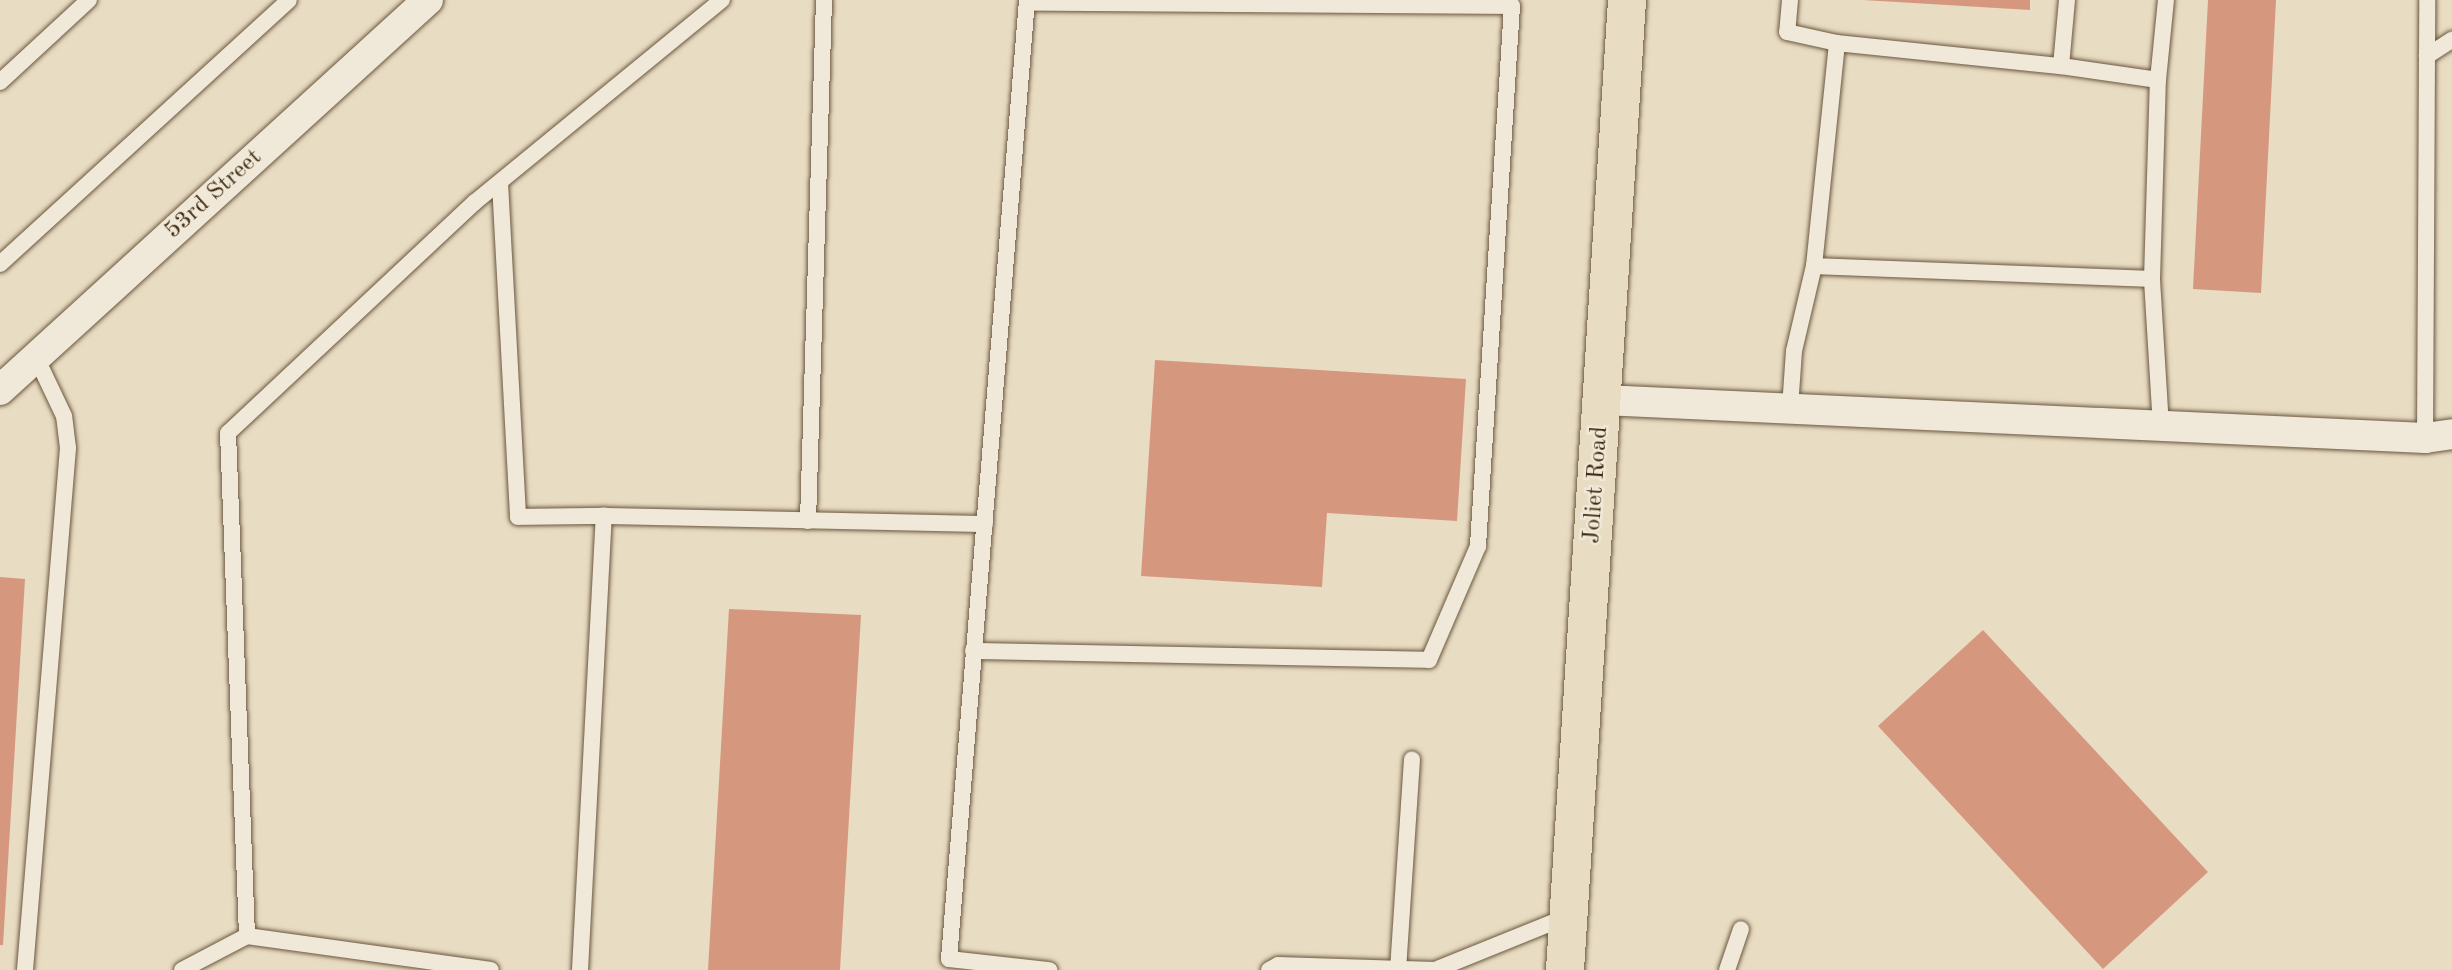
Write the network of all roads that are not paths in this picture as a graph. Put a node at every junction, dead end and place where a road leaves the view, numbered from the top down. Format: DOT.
graph roads {
  1 [pos="89,0"];
  2 [pos="289,0"];
  3 [pos="428,0"];
  4 [pos="722,0"];
  5 [pos="824,0"];
  6 [pos="1627,0"];
  7 [pos="1790,0"];
  8 [pos="2067,0"];
  9 [pos="2166,0"];
  10 [pos="2427,0"];
  11 [pos="1027,1"];
  12 [pos="2452,40"];
  13 [pos="1837,43"];
  14 [pos="2427,56"];
  15 [pos="2061,66"];
  16 [pos="2158,80"];
  17 [pos="0,82"];
  18 [pos="500,183"];
  19 [pos="0,264"];
  20 [pos="1814,266"];
  21 [pos="2152,279"];
  22 [pos="36,357"];
  23 [pos="0,390"];
  24 [pos="1603,400"];
  25 [pos="1790,408"];
  26 [pos="2161,427"];
  27 [pos="2438,436"];
  28 [pos="604,516"];
  29 [pos="808,521"];
  30 [pos="985,524"];
  31 [pos="973,651"];
  32 [pos="1412,759"];
  33 [pos="1568,916"];
  34 [pos="1741,929"];
  35 [pos="247,936"];
  36 [pos="1398,969"];
  37 [pos="25,970"];
  38 [pos="183,970"];
  39 [pos="491,970"];
  40 [pos="580,970"];
  41 [pos="1049,970"];
  42 [pos="1269,970"];
  43 [pos="1564,970"];
  44 [pos="1727,970"];
  1 -- 17 [label="lane"];
  2 -- 19 [label="lane"];
  3 -- 22 [label="street, 53rd Street"];
  4 -- 18 [label="lane"];
  5 -- 29 [label="lane"];
  6 -- 24 [label="main road, Joliet Road"];
  7 -- 13 [label="lane"];
  8 -- 15 [label="lane"];
  9 -- 16 [label="lane"];
  10 -- 14 [label="lane"];
  11 -- 30 [label="lane"];
  11 -- 31 [label="lane"];
  12 -- 14 [label="lane"];
  13 -- 15 [label="lane"];
  13 -- 20 [label="lane"];
  14 -- 27 [label="lane"];
  15 -- 16 [label="lane"];
  16 -- 21 [label="lane"];
  18 -- 28 [label="lane"];
  18 -- 35 [label="lane"];
  20 -- 21 [label="lane"];
  20 -- 25 [label="lane"];
  21 -- 26 [label="lane"];
  22 -- 23 [label="street, 53rd Street"];
  22 -- 37 [label="lane"];
  24 -- 25 [label="street"];
  24 -- 33 [label="main road, Joliet Road"];
  25 -- 26 [label="street"];
  26 -- 27 [label="street"];
  28 -- 29 [label="lane"];
  28 -- 40 [label="lane"];
  29 -- 30 [label="lane"];
  30 -- 31 [label="lane"];
  31 -- 41 [label="lane"];
  32 -- 36 [label="lane"];
  33 -- 36 [label="lane"];
  33 -- 43 [label="main road, Joliet Road"];
  34 -- 44 [label="lane"];
  35 -- 38 [label="lane"];
  35 -- 39 [label="lane"];
  36 -- 42 [label="lane"];
}
